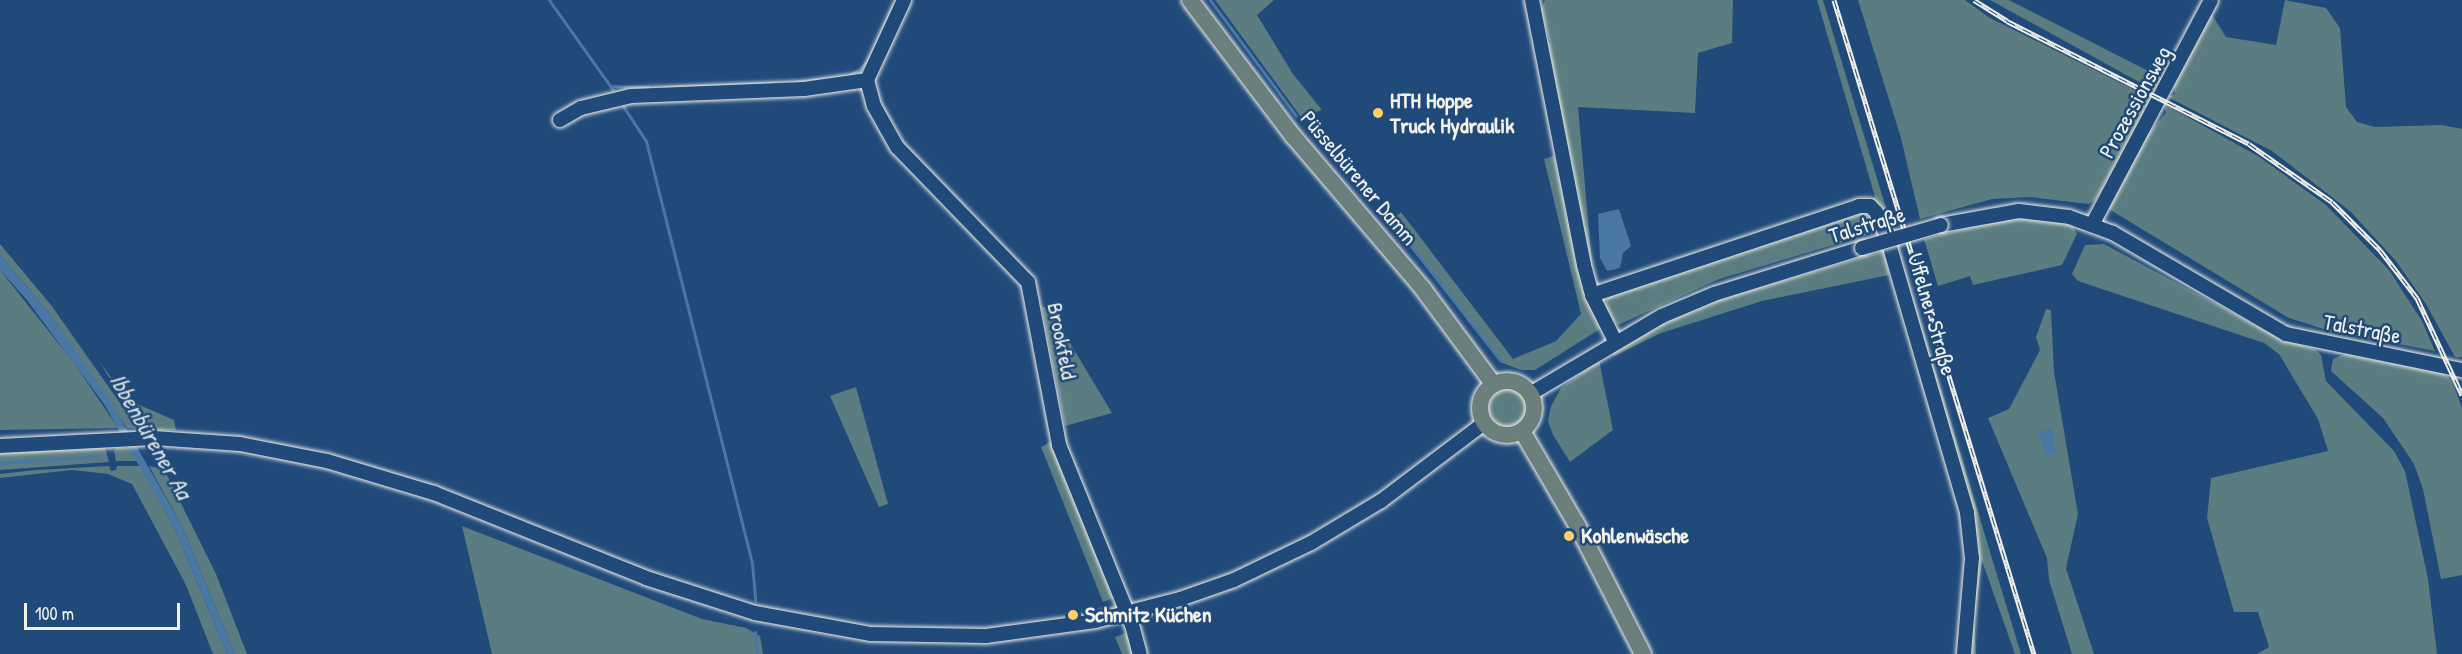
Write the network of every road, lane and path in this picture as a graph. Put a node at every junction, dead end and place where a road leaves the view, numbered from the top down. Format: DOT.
graph roads {
  1 [pos="904,0"];
  2 [pos="1190,0"];
  3 [pos="1532,0"];
  4 [pos="2211,0"];
  5 [pos="867,80"];
  6 [pos="560,120"];
  7 [pos="2092,223"];
  8 [pos="1592,295"];
  9 [pos="1615,340"];
  10 [pos="2462,370"];
  11 [pos="1494,385"];
  12 [pos="1530,394"];
  13 [pos="1484,423"];
  14 [pos="1522,431"];
  15 [pos="0,446"];
  16 [pos="1127,614"];
  17 [pos="1140,654"];
  18 [pos="1643,654"];
  19 [pos="1964,654"];
  1 -- 5 [label="street"];
  2 -- 11 [label="main road, Püsselbürener Damm"];
  3 -- 8 [label="street"];
  4 -- 7 [label="street, Prozessionsweg"];
  5 -- 6 [label="street"];
  5 -- 16 [label="street, Brookfeld"];
  7 -- 9 [label="street, Talstraße, bridge"];
  7 -- 10 [label="street, Talstraße"];
  8 -- 9 [label="street"];
  8 -- 19 [label="street, Uffelner Straße"];
  9 -- 12 [label="street, Talstraße"];
  11 -- 12 [label="main road"];
  11 -- 13 [label="main road"];
  12 -- 14 [label="main road"];
  13 -- 14 [label="main road"];
  13 -- 16 [label="street"];
  14 -- 18 [label="main road"];
  15 -- 16 [label="street"];
  16 -- 17 [label="street, Brookfeld"];
}
